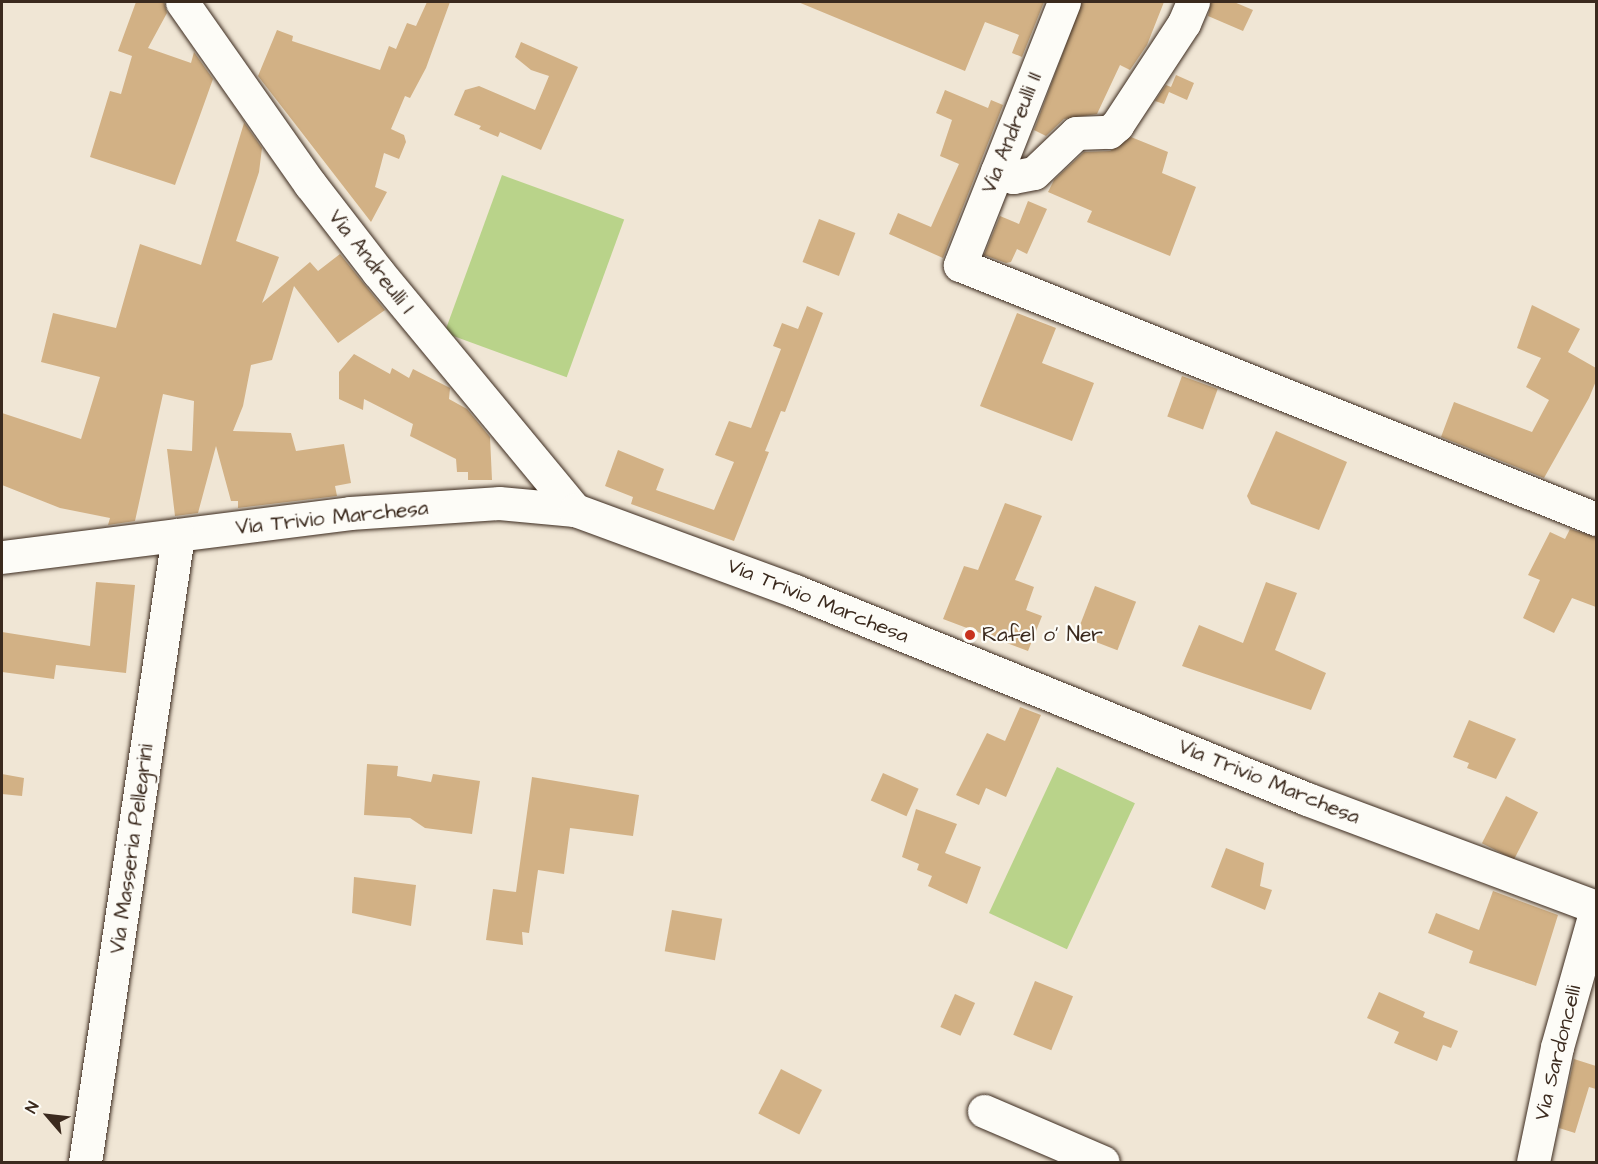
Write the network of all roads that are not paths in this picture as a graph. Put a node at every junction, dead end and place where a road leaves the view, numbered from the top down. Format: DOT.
graph roads {
  1 [pos="183,2"];
  2 [pos="1064,2"];
  3 [pos="1193,2"];
  4 [pos="997,171"];
  5 [pos="575,510"];
  6 [pos="1596,519"];
  7 [pos="178,535"];
  8 [pos="2,557"];
  9 [pos="1596,908"];
  10 [pos="984,1111"];
  11 [pos="86,1162"];
  12 [pos="1103,1162"];
  13 [pos="1533,1162"];
  1 -- 5 [label="street, Via Andreulli I"];
  2 -- 4 [label="street, Via Andreulli II"];
  3 -- 4 [label="street"];
  4 -- 6 [label="street, Via Andreulli II"];
  5 -- 7 [label="street, Via Trivio Marchesa"];
  5 -- 9 [label="street, Via Trivio Marchesa"];
  7 -- 8 [label="street, Via Trivio Marchesa"];
  7 -- 11 [label="street, Via Masseria Pellegrini"];
  9 -- 13 [label="street, Via Sardoncelli"];
  10 -- 12 [label="street"];
}
